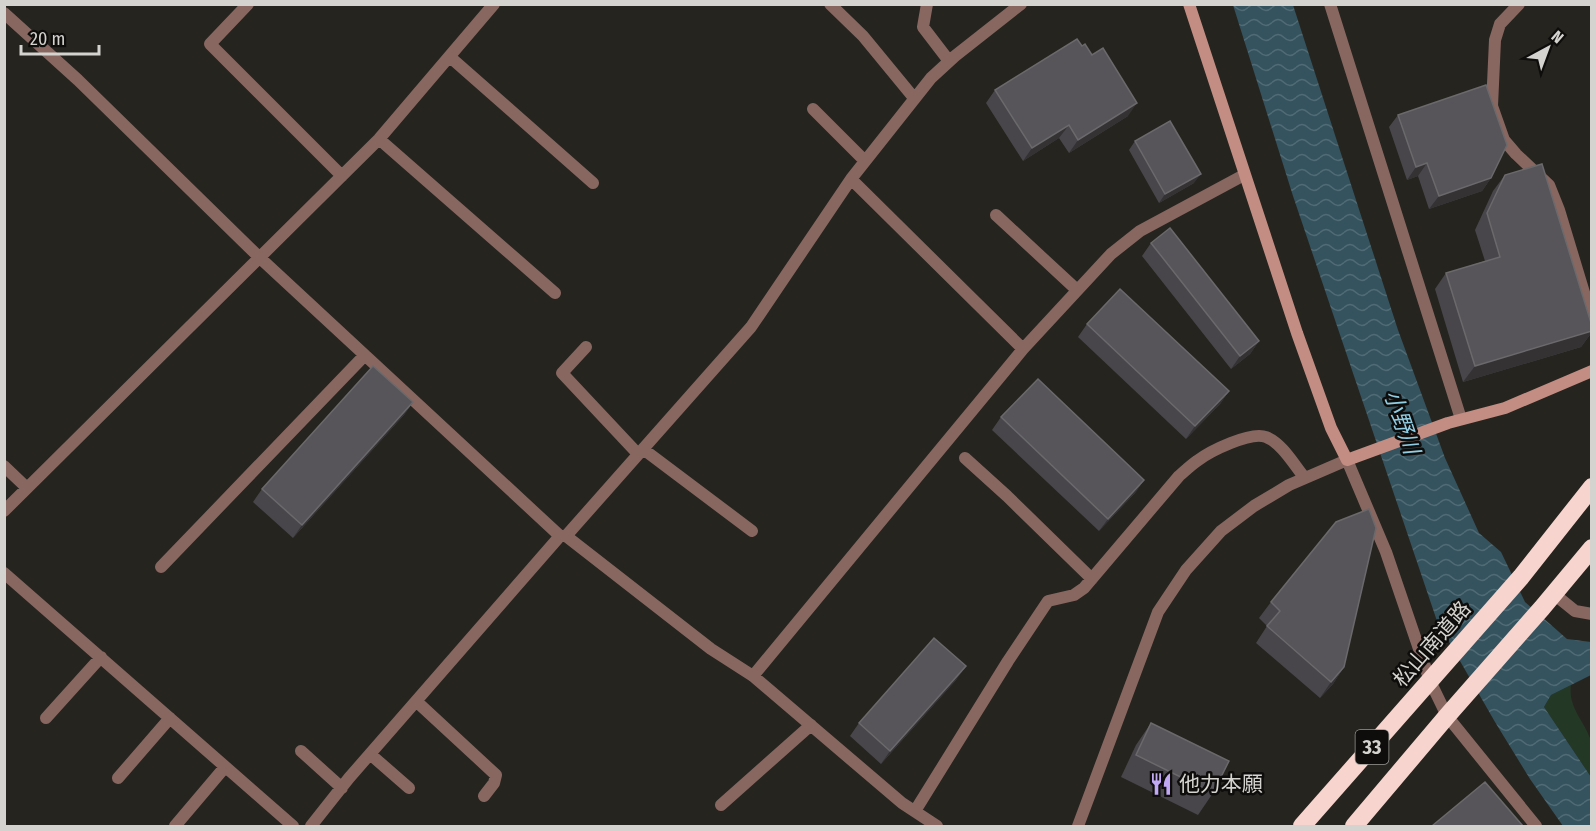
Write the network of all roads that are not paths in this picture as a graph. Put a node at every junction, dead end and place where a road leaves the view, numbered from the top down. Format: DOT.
graph roads {
  1 [pos="494,4"];
  2 [pos="830,4"];
  3 [pos="927,4"];
  4 [pos="1021,4"];
  5 [pos="1189,4"];
  6 [pos="1330,4"];
  7 [pos="1520,4"];
  8 [pos="240,7"];
  9 [pos="4,13"];
  10 [pos="450,57"];
  11 [pos="949,61"];
  12 [pos="914,98"];
  13 [pos="813,109"];
  14 [pos="379,139"];
  15 [pos="865,161"];
  16 [pos="1244,175"];
  17 [pos="342,176"];
  18 [pos="851,179"];
  19 [pos="592,183"];
  20 [pos="996,215"];
  21 [pos="259,257"];
  22 [pos="1077,290"];
  23 [pos="555,293"];
  24 [pos="1592,319"];
  25 [pos="586,347"];
  26 [pos="1023,349"];
  27 [pos="364,355"];
  28 [pos="1592,371"];
  29 [pos="1461,419"];
  30 [pos="641,451"];
  31 [pos="965,458"];
  32 [pos="1347,460"];
  33 [pos="4,466"];
  34 [pos="1305,478"];
  35 [pos="27,488"];
  36 [pos="1592,488"];
  37 [pos="4,512"];
  38 [pos="752,531"];
  39 [pos="563,536"];
  40 [pos="1592,548"];
  41 [pos="161,567"];
  42 [pos="4,573"];
  43 [pos="1092,579"];
  44 [pos="1554,594"];
  45 [pos="1592,614"];
  46 [pos="100,657"];
  47 [pos="753,676"];
  48 [pos="1430,681"];
  49 [pos="416,701"];
  50 [pos="1447,716"];
  51 [pos="46,718"];
  52 [pos="170,718"];
  53 [pos="811,725"];
  54 [pos="301,751"];
  55 [pos="370,754"];
  56 [pos="225,767"];
  57 [pos="118,778"];
  58 [pos="342,788"];
  59 [pos="409,788"];
  60 [pos="484,796"];
  61 [pos="721,805"];
  62 [pos="915,811"];
  63 [pos="175,826"];
  64 [pos="293,826"];
  65 [pos="311,826"];
  66 [pos="937,826"];
  67 [pos="1078,826"];
  68 [pos="1302,826"];
  69 [pos="1354,826"];
  70 [pos="1536,826"];
  1 -- 10 [label="street"];
  2 -- 12 [label="street"];
  3 -- 11 [label="street"];
  4 -- 11 [label="street"];
  5 -- 16 [label="street"];
  6 -- 29 [label="street"];
  7 -- 24 [label="street"];
  8 -- 17 [label="street"];
  9 -- 21 [label="street"];
  10 -- 14 [label="street"];
  10 -- 19 [label="street"];
  11 -- 12 [label="street"];
  12 -- 15 [label="street"];
  13 -- 15 [label="street"];
  14 -- 17 [label="street"];
  14 -- 23 [label="street"];
  15 -- 18 [label="street"];
  16 -- 22 [label="street"];
  16 -- 32 [label="street"];
  17 -- 21 [label="street"];
  18 -- 26 [label="street"];
  18 -- 30 [label="street"];
  20 -- 22 [label="street"];
  21 -- 27 [label="street"];
  21 -- 35 [label="street"];
  22 -- 26 [label="street"];
  25 -- 30 [label="street"];
  26 -- 47 [label="street"];
  27 -- 39 [label="street"];
  27 -- 41 [label="street"];
  28 -- 29 [label="street"];
  29 -- 32 [label="street"];
  30 -- 38 [label="street"];
  30 -- 39 [label="street"];
  31 -- 43 [label="street"];
  32 -- 34 [label="street"];
  32 -- 48 [label="street"];
  33 -- 35 [label="street"];
  34 -- 43 [label="street"];
  34 -- 67 [label="street"];
  35 -- 37 [label="street"];
  36 -- 48 [label="highway, 松山南道路 / 33"];
  39 -- 47 [label="street"];
  39 -- 49 [label="street"];
  40 -- 44 [label="highway, 33"];
  42 -- 46 [label="street"];
  43 -- 62 [label="street"];
  44 -- 45 [label="street"];
  44 -- 50 [label="highway, 33"];
  46 -- 51 [label="street"];
  46 -- 52 [label="street"];
  47 -- 53 [label="street"];
  48 -- 50 [label="street"];
  48 -- 68 [label="highway, 松山南道路 / 33"];
  49 -- 55 [label="street"];
  49 -- 60 [label="street"];
  50 -- 69 [label="highway, 33"];
  50 -- 70 [label="street"];
  52 -- 56 [label="street"];
  52 -- 57 [label="street"];
  53 -- 61 [label="street"];
  53 -- 62 [label="street"];
  54 -- 58 [label="street"];
  55 -- 58 [label="street"];
  55 -- 59 [label="street"];
  56 -- 63 [label="street"];
  56 -- 64 [label="street"];
  58 -- 65 [label="street"];
  62 -- 66 [label="street"];
}
